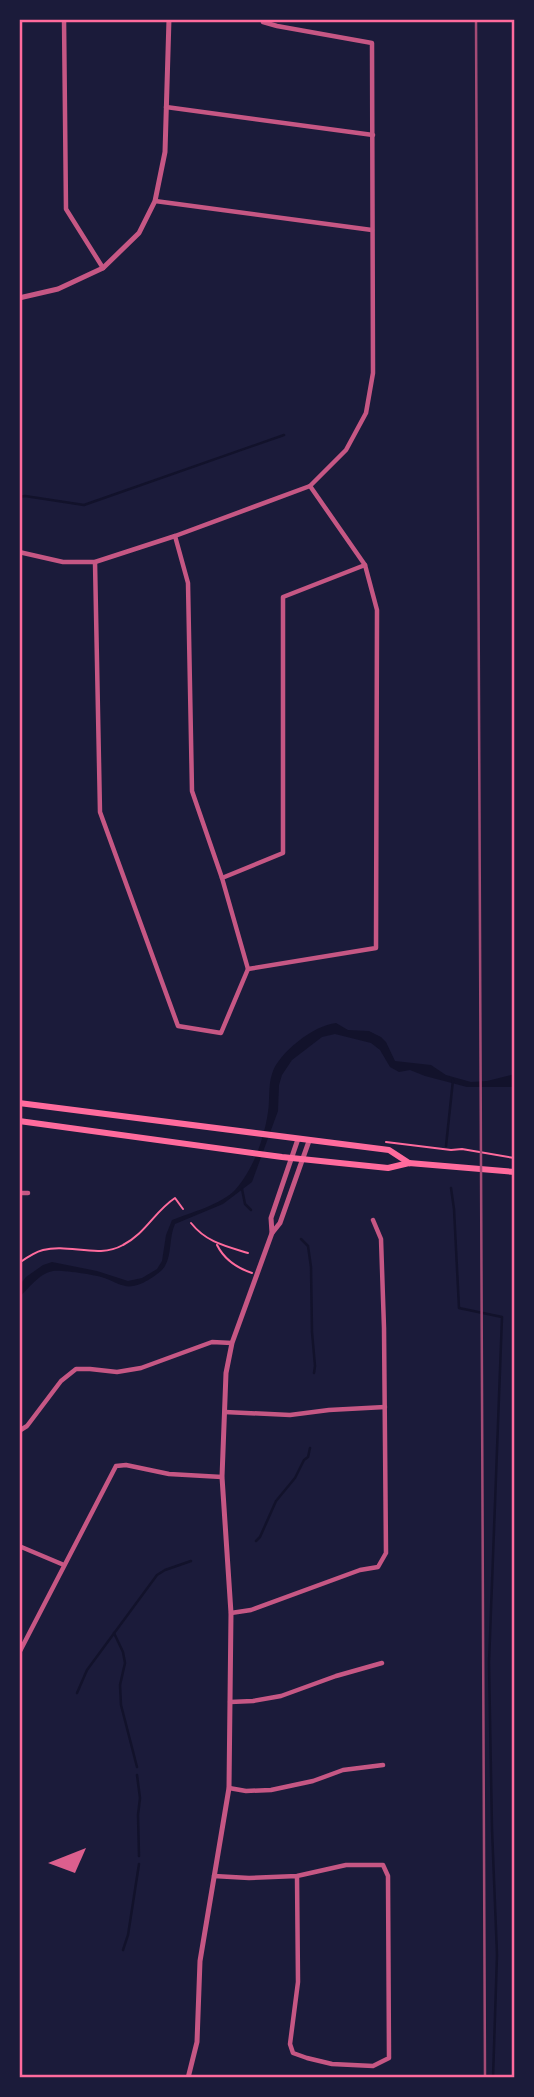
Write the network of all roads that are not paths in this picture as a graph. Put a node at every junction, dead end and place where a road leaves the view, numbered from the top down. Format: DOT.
graph roads {
  1 [pos="64,19"];
  2 [pos="169,19"];
  3 [pos="263,22"];
  4 [pos="166,107"];
  5 [pos="373,135"];
  6 [pos="155,201"];
  7 [pos="372,230"];
  8 [pos="103,268"];
  9 [pos="19,298"];
  10 [pos="310,486"];
  11 [pos="175,536"];
  12 [pos="19,552"];
  13 [pos="95,562"];
  14 [pos="365,565"];
  15 [pos="222,878"];
  16 [pos="248,969"];
  17 [pos="19,1102"];
  18 [pos="19,1121"];
  19 [pos="298,1139"];
  20 [pos="309,1141"];
  21 [pos="292,1158"];
  22 [pos="303,1159"];
  23 [pos="410,1163"];
  24 [pos="515,1172"];
  25 [pos="19,1193"];
  26 [pos="28,1193"];
  27 [pos="373,1220"];
  28 [pos="272,1233"];
  29 [pos="232,1343"];
  30 [pos="384,1407"];
  31 [pos="225,1412"];
  32 [pos="19,1432"];
  33 [pos="222,1477"];
  34 [pos="19,1546"];
  35 [pos="64,1565"];
  36 [pos="231,1613"];
  37 [pos="19,1653"];
  38 [pos="382,1662"];
  39 [pos="230,1702"];
  40 [pos="383,1765"];
  41 [pos="229,1788"];
  42 [pos="214,1876"];
  43 [pos="297,1876"];
  44 [pos="188,2078"];
  1 -- 8 [label="street"];
  2 -- 4 [label="street"];
  3 -- 5 [label="street"];
  4 -- 5 [label="street"];
  4 -- 6 [label="street"];
  5 -- 7 [label="street"];
  6 -- 7 [label="street"];
  6 -- 8 [label="street"];
  7 -- 10 [label="street"];
  8 -- 9 [label="street"];
  10 -- 11 [label="street"];
  10 -- 14 [label="street"];
  11 -- 13 [label="street"];
  11 -- 15 [label="street"];
  12 -- 13 [label="street"];
  13 -- 16 [label="street"];
  14 -- 15 [label="street"];
  14 -- 16 [label="street"];
  15 -- 16 [label="street"];
  17 -- 19 [label="main road"];
  18 -- 21 [label="main road"];
  19 -- 20 [label="main road"];
  19 -- 21 [label="street"];
  20 -- 22 [label="street"];
  20 -- 23 [label="main road"];
  21 -- 22 [label="main road"];
  21 -- 28 [label="street"];
  22 -- 23 [label="main road"];
  22 -- 28 [label="street"];
  23 -- 24 [label="main road"];
  25 -- 26 [label="street"];
  27 -- 30 [label="street"];
  28 -- 29 [label="street"];
  29 -- 31 [label="street"];
  29 -- 32 [label="street"];
  30 -- 31 [label="street"];
  30 -- 36 [label="street"];
  31 -- 33 [label="street"];
  33 -- 35 [label="street"];
  33 -- 36 [label="street"];
  34 -- 35 [label="street"];
  35 -- 37 [label="street"];
  36 -- 39 [label="street"];
  38 -- 39 [label="street"];
  39 -- 41 [label="street"];
  40 -- 41 [label="street"];
  41 -- 42 [label="street"];
  42 -- 43 [label="street"];
  42 -- 44 [label="street"];
  43 -- 43 [label="street"];
}
